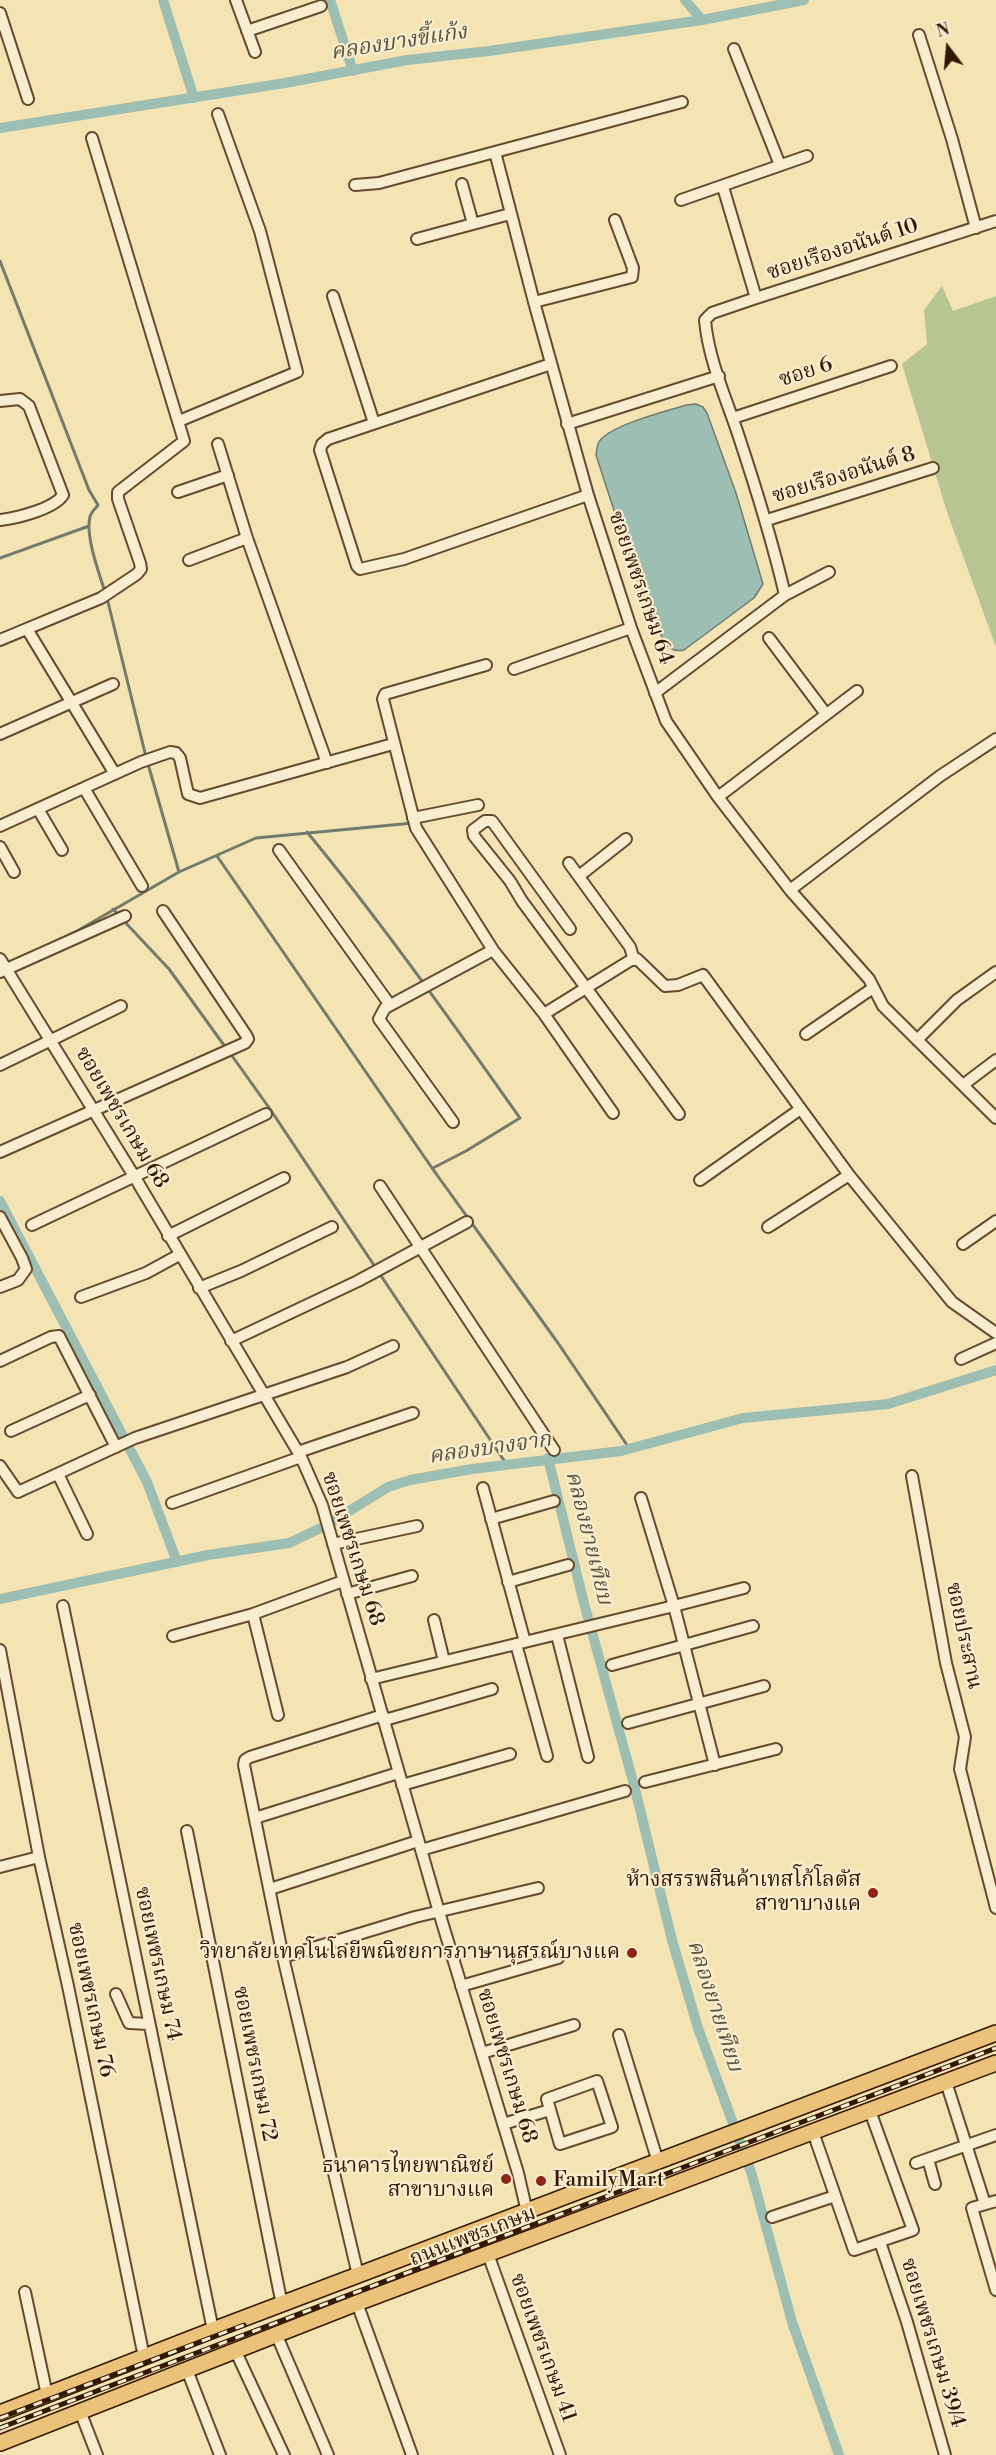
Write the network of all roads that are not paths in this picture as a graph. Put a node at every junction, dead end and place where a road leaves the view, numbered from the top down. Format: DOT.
graph roads {
  1 [pos="236,0"];
  2 [pos="321,6"];
  3 [pos="0,13"];
  4 [pos="247,31"];
  5 [pos="919,36"];
  6 [pos="734,49"];
  7 [pos="255,52"];
  8 [pos="28,99"];
  9 [pos="682,102"];
  10 [pos="218,114"];
  11 [pos="92,138"];
  12 [pos="495,152"];
  13 [pos="807,156"];
  14 [pos="780,165"];
  15 [pos="462,184"];
  16 [pos="355,185"];
  17 [pos="723,187"];
  18 [pos="681,200"];
  19 [pos="510,214"];
  20 [pos="615,220"];
  21 [pos="996,221"];
  22 [pos="473,224"];
  23 [pos="976,228"];
  24 [pos="417,239"];
  25 [pos="333,296"];
  26 [pos="756,298"];
  27 [pos="534,302"];
  28 [pos="551,364"];
  29 [pos="891,366"];
  30 [pos="719,376"];
  31 [pos="0,401"];
  32 [pos="733,418"];
  33 [pos="179,421"];
  34 [pos="374,423"];
  35 [pos="567,424"];
  36 [pos="218,444"];
  37 [pos="933,468"];
  38 [pos="228,476"];
  39 [pos="178,492"];
  40 [pos="588,495"];
  41 [pos="0,520"];
  42 [pos="767,520"];
  43 [pos="247,538"];
  44 [pos="189,560"];
  45 [pos="829,572"];
  46 [pos="785,595"];
  47 [pos="631,628"];
  48 [pos="27,629"];
  49 [pos="1,638"];
  50 [pos="768,638"];
  51 [pos="486,665"];
  52 [pos="514,669"];
  53 [pos="114,684"];
  54 [pos="857,691"];
  55 [pos="655,693"];
  56 [pos="72,702"];
  57 [pos="826,714"];
  58 [pos="0,734"];
  59 [pos="996,739"];
  60 [pos="393,744"];
  61 [pos="327,763"];
  62 [pos="115,774"];
  63 [pos="84,788"];
  64 [pos="718,797"];
  65 [pos="478,805"];
  66 [pos="38,809"];
  67 [pos="414,822"];
  68 [pos="0,826"];
  69 [pos="626,839"];
  70 [pos="0,847"];
  71 [pos="62,850"];
  72 [pos="279,850"];
  73 [pos="569,863"];
  74 [pos="14,872"];
  75 [pos="579,876"];
  76 [pos="142,886"];
  77 [pos="790,890"];
  78 [pos="163,912"];
  79 [pos="125,915"];
  80 [pos="570,929"];
  81 [pos="493,950"];
  82 [pos="0,959"];
  83 [pos="634,960"];
  84 [pos="4,971"];
  85 [pos="996,972"];
  86 [pos="587,987"];
  87 [pos="873,988"];
  88 [pos="390,1005"];
  89 [pos="121,1006"];
  90 [pos="544,1014"];
  91 [pos="806,1034"];
  92 [pos="51,1039"];
  93 [pos="917,1040"];
  94 [pos="996,1060"];
  95 [pos="0,1065"];
  96 [pos="963,1085"];
  97 [pos="93,1110"];
  98 [pos="799,1110"];
  99 [pos="613,1113"];
  100 [pos="266,1114"];
  101 [pos="679,1114"];
  102 [pos="996,1118"];
  103 [pos="453,1122"];
  104 [pos="0,1152"];
  105 [pos="849,1175"];
  106 [pos="134,1176"];
  107 [pos="284,1178"];
  108 [pos="700,1180"];
  109 [pos="380,1186"];
  110 [pos="0,1216"];
  111 [pos="467,1221"];
  112 [pos="996,1221"];
  113 [pos="32,1225"];
  114 [pos="332,1227"];
  115 [pos="768,1227"];
  116 [pos="168,1236"];
  117 [pos="963,1244"];
  118 [pos="421,1248"];
  119 [pos="179,1255"];
  120 [pos="0,1287"];
  121 [pos="199,1288"];
  122 [pos="81,1297"];
  123 [pos="996,1333"];
  124 [pos="231,1341"];
  125 [pos="996,1343"];
  126 [pos="393,1346"];
  127 [pos="962,1359"];
  128 [pos="0,1361"];
  129 [pos="90,1395"];
  130 [pos="264,1396"];
  131 [pos="413,1413"];
  132 [pos="11,1431"];
  133 [pos="119,1446"];
  134 [pos="554,1450"];
  135 [pos="299,1454"];
  136 [pos="0,1466"];
  137 [pos="58,1474"];
  138 [pos="912,1476"];
  139 [pos="483,1488"];
  140 [pos="641,1498"];
  141 [pos="554,1501"];
  142 [pos="172,1503"];
  143 [pos="491,1519"];
  144 [pos="417,1526"];
  145 [pos="87,1534"];
  146 [pos="332,1540"];
  147 [pos="568,1565"];
  148 [pos="412,1576"];
  149 [pos="344,1581"];
  150 [pos="508,1582"];
  151 [pos="744,1588"];
  152 [pos="347,1594"];
  153 [pos="63,1606"];
  154 [pos="674,1606"];
  155 [pos="253,1614"];
  156 [pos="435,1620"];
  157 [pos="753,1626"];
  158 [pos="557,1635"];
  159 [pos="173,1636"];
  160 [pos="520,1643"];
  161 [pos="684,1645"];
  162 [pos="0,1650"];
  163 [pos="444,1661"];
  164 [pos="612,1665"];
  165 [pos="371,1679"];
  166 [pos="764,1686"];
  167 [pos="492,1689"];
  168 [pos="5,1696"];
  169 [pos="699,1704"];
  170 [pos="278,1715"];
  171 [pos="384,1718"];
  172 [pos="628,1723"];
  173 [pos="776,1749"];
  174 [pos="510,1754"];
  175 [pos="547,1756"];
  176 [pos="588,1757"];
  177 [pos="715,1764"];
  178 [pos="399,1773"];
  179 [pos="645,1782"];
  180 [pos="402,1785"];
  181 [pos="625,1791"];
  182 [pos="255,1818"];
  183 [pos="187,1831"];
  184 [pos="420,1845"];
  185 [pos="39,1857"];
  186 [pos="0,1867"];
  187 [pos="538,1888"];
  188 [pos="270,1889"];
  189 [pos="996,1908"];
  190 [pos="439,1912"];
  191 [pos="283,1957"];
  192 [pos="558,1958"];
  193 [pos="461,1986"];
  194 [pos="116,1994"];
  195 [pos="149,2024"];
  196 [pos="574,2025"];
  197 [pos="996,2033"];
  198 [pos="619,2035"];
  199 [pos="482,2053"];
  200 [pos="996,2063"];
  201 [pos="946,2082"];
  202 [pos="550,2110"];
  203 [pos="870,2111"];
  204 [pos="503,2124"];
  205 [pos="813,2132"];
  206 [pos="996,2135"];
  207 [pos="967,2145"];
  208 [pos="928,2159"];
  209 [pos="658,2162"];
  210 [pos="916,2163"];
  211 [pos="935,2184"];
  212 [pos="835,2196"];
  213 [pos="996,2201"];
  214 [pos="985,2204"];
  215 [pos="527,2212"];
  216 [pos="772,2217"];
  217 [pos="880,2242"];
  218 [pos="488,2254"];
  219 [pos="393,2262"];
  220 [pos="358,2276"];
  221 [pos="401,2287"];
  222 [pos="996,2290"];
  223 [pos="25,2292"];
  224 [pos="362,2301"];
  225 [pos="282,2305"];
  226 [pos="213,2330"];
  227 [pos="277,2336"];
  228 [pos="236,2352"];
  229 [pos="144,2357"];
  230 [pos="187,2370"];
  231 [pos="47,2395"];
  232 [pos="80,2411"];
  233 [pos="0,2413"];
  234 [pos="0,2443"];
  235 [pos="98,2455"];
  236 [pos="220,2455"];
  237 [pos="284,2455"];
  238 [pos="328,2455"];
  239 [pos="412,2455"];
  240 [pos="560,2455"];
  241 [pos="945,2455"];
  1 -- 4 [label="street"];
  2 -- 4 [label="street"];
  3 -- 8 [label="street"];
  4 -- 7 [label="street"];
  5 -- 23 [label="street"];
  6 -- 14 [label="street"];
  9 -- 12 [label="street"];
  10 -- 33 [label="street"];
  11 -- 33 [label="street"];
  12 -- 16 [label="street"];
  12 -- 19 [label="street, ซอยเพชรเกษม 64"];
  13 -- 14 [label="street"];
  14 -- 17 [label="street"];
  15 -- 22 [label="street"];
  17 -- 18 [label="street"];
  17 -- 26 [label="street"];
  19 -- 22 [label="street"];
  19 -- 27 [label="street, ซอยเพชรเกษม 64"];
  20 -- 27 [label="street"];
  21 -- 23 [label="street, ซอยเรืองอนันต์ 10"];
  22 -- 24 [label="street"];
  23 -- 26 [label="street, ซอยเรืองอนันต์ 10"];
  25 -- 34 [label="street"];
  26 -- 30 [label="street, ซอยเรืองอนันต์ 10"];
  27 -- 28 [label="street, ซอยเพชรเกษม 64"];
  28 -- 34 [label="street"];
  28 -- 35 [label="street, ซอยเพชรเกษม 64"];
  29 -- 32 [label="street, ซอย 6"];
  30 -- 32 [label="street"];
  30 -- 35 [label="street"];
  31 -- 41 [label="street"];
  32 -- 42 [label="street"];
  33 -- 48 [label="street"];
  34 -- 40 [label="street"];
  35 -- 40 [label="street, ซอยเพชรเกษม 64"];
  36 -- 38 [label="street"];
  37 -- 42 [label="street, ซอยเรืองอนันต์ 8"];
  38 -- 39 [label="street"];
  38 -- 43 [label="street"];
  40 -- 47 [label="street, ซอยเพชรเกษม 64"];
  42 -- 46 [label="street"];
  43 -- 44 [label="street"];
  43 -- 61 [label="street"];
  45 -- 46 [label="street"];
  46 -- 55 [label="street"];
  47 -- 52 [label="street"];
  47 -- 55 [label="street, ซอยเพชรเกษม 64"];
  48 -- 49 [label="street"];
  48 -- 56 [label="street"];
  50 -- 57 [label="street"];
  51 -- 60 [label="street"];
  53 -- 56 [label="street"];
  54 -- 57 [label="street"];
  55 -- 64 [label="street, ซอยเพชรเกษม 64"];
  56 -- 58 [label="street"];
  56 -- 62 [label="street"];
  57 -- 64 [label="street"];
  59 -- 77 [label="street"];
  60 -- 61 [label="street"];
  60 -- 67 [label="street"];
  61 -- 62 [label="street"];
  62 -- 63 [label="street"];
  63 -- 66 [label="street"];
  63 -- 76 [label="street"];
  64 -- 77 [label="street, ซอยเพชรเกษม 64"];
  65 -- 67 [label="street"];
  66 -- 68 [label="street"];
  66 -- 71 [label="street"];
  67 -- 81 [label="street"];
  69 -- 75 [label="street"];
  70 -- 74 [label="street"];
  72 -- 88 [label="street"];
  73 -- 75 [label="street"];
  75 -- 83 [label="street"];
  77 -- 87 [label="street, ซอยเพชรเกษม 64"];
  78 -- 97 [label="street"];
  79 -- 84 [label="street"];
  80 -- 86 [label="street"];
  81 -- 88 [label="street"];
  81 -- 90 [label="street"];
  82 -- 84 [label="street, ซอยเพชรเกษม 68"];
  83 -- 86 [label="street"];
  83 -- 98 [label="street"];
  84 -- 92 [label="street, ซอยเพชรเกษม 68"];
  85 -- 93 [label="street"];
  86 -- 90 [label="street"];
  86 -- 101 [label="street"];
  87 -- 91 [label="street"];
  87 -- 93 [label="street, ซอยเพชรเกษม 64"];
  88 -- 103 [label="street"];
  89 -- 92 [label="street"];
  90 -- 99 [label="street"];
  92 -- 95 [label="street"];
  92 -- 97 [label="street, ซอยเพชรเกษม 68"];
  93 -- 96 [label="street, ซอยเพชรเกษม 64"];
  94 -- 96 [label="street"];
  96 -- 102 [label="street, ซอยเพชรเกษม 64"];
  97 -- 104 [label="street"];
  97 -- 106 [label="street, ซอยเพชรเกษม 68"];
  98 -- 105 [label="street"];
  98 -- 108 [label="street"];
  100 -- 106 [label="street"];
  105 -- 115 [label="street"];
  105 -- 123 [label="street"];
  106 -- 113 [label="street"];
  106 -- 116 [label="street, ซอยเพชรเกษม 68"];
  107 -- 116 [label="street"];
  109 -- 118 [label="street"];
  110 -- 120 [label="street"];
  111 -- 118 [label="street"];
  112 -- 117 [label="street"];
  114 -- 121 [label="street"];
  116 -- 119 [label="street, ซอยเพชรเกษม 68"];
  118 -- 124 [label="street"];
  118 -- 134 [label="street"];
  119 -- 121 [label="street, ซอยเพชรเกษม 68"];
  119 -- 122 [label="street"];
  121 -- 124 [label="street, ซอยเพชรเกษม 68"];
  124 -- 130 [label="street, ซอยเพชรเกษม 68"];
  125 -- 127 [label="street"];
  126 -- 130 [label="street"];
  128 -- 129 [label="street"];
  129 -- 132 [label="street"];
  129 -- 133 [label="street"];
  130 -- 133 [label="street"];
  130 -- 135 [label="street, ซอยเพชรเกษม 68"];
  131 -- 135 [label="street"];
  133 -- 137 [label="street"];
  135 -- 142 [label="street"];
  135 -- 146 [label="street, ซอยเพชรเกษม 68"];
  136 -- 137 [label="street"];
  137 -- 145 [label="street"];
  138 -- 189 [label="street, ซอยประสาน"];
  139 -- 143 [label="street"];
  140 -- 154 [label="street"];
  141 -- 143 [label="street"];
  143 -- 150 [label="street"];
  144 -- 146 [label="street"];
  146 -- 149 [label="street, ซอยเพชรเกษม 68"];
  147 -- 150 [label="street"];
  148 -- 152 [label="street"];
  149 -- 152 [label="street, ซอยเพชรเกษม 68"];
  149 -- 155 [label="street"];
  150 -- 160 [label="street"];
  151 -- 154 [label="street"];
  152 -- 165 [label="street, ซอยเพชรเกษม 68"];
  153 -- 195 [label="street, ซอยเพชรเกษม 74"];
  154 -- 158 [label="street"];
  154 -- 161 [label="street"];
  155 -- 159 [label="street"];
  155 -- 170 [label="street"];
  156 -- 163 [label="street"];
  157 -- 161 [label="street"];
  158 -- 160 [label="street"];
  158 -- 176 [label="street"];
  160 -- 163 [label="street"];
  160 -- 175 [label="street"];
  161 -- 164 [label="street"];
  161 -- 169 [label="street"];
  162 -- 168 [label="street, ซอยเพชรเกษม 76"];
  163 -- 165 [label="street"];
  165 -- 171 [label="street, ซอยเพชรเกษม 68"];
  166 -- 169 [label="street"];
  167 -- 171 [label="street"];
  168 -- 185 [label="street, ซอยเพชรเกษม 76"];
  169 -- 172 [label="street"];
  169 -- 177 [label="street"];
  171 -- 178 [label="street, ซอยเพชรเกษม 68"];
  171 -- 182 [label="street"];
  173 -- 177 [label="street"];
  174 -- 180 [label="street"];
  177 -- 179 [label="street"];
  178 -- 180 [label="street, ซอยเพชรเกษม 68"];
  178 -- 182 [label="street"];
  180 -- 184 [label="street, ซอยเพชรเกษม 68"];
  181 -- 184 [label="street"];
  182 -- 188 [label="street"];
  183 -- 225 [label="street, ซอยเพชรเกษม 72"];
  184 -- 188 [label="street"];
  184 -- 190 [label="street, ซอยเพชรเกษม 68"];
  185 -- 186 [label="street"];
  185 -- 229 [label="street, ซอยเพชรเกษม 76"];
  187 -- 190 [label="street"];
  188 -- 191 [label="street"];
  190 -- 191 [label="street"];
  190 -- 193 [label="street, ซอยเพชรเกษม 68"];
  191 -- 220 [label="street"];
  192 -- 193 [label="street"];
  193 -- 199 [label="street, ซอยเพชรเกษม 68"];
  194 -- 195 [label="street"];
  195 -- 226 [label="street, ซอยเพชรเกษม 74"];
  196 -- 199 [label="street"];
  197 -- 209 [label="main road, ถนนเพชรเกษม"];
  198 -- 209 [label="street"];
  199 -- 204 [label="street, ซอยเพชรเกษม 68"];
  200 -- 201 [label="main road, ถนนเพชรเกษม"];
  201 -- 203 [label="main road, ถนนเพชรเกษม"];
  201 -- 207 [label="street"];
  202 -- 202 [label="street"];
  202 -- 204 [label="street"];
  203 -- 205 [label="main road, ถนนเพชรเกษม"];
  203 -- 217 [label="street"];
  204 -- 215 [label="street, ซอยเพชรเกษม 68"];
  205 -- 212 [label="street"];
  205 -- 218 [label="main road, ถนนเพชรเกษม"];
  206 -- 207 [label="street"];
  207 -- 208 [label="street"];
  207 -- 214 [label="street"];
  208 -- 210 [label="street"];
  208 -- 211 [label="street"];
  209 -- 215 [label="main road, ถนนเพชรเกษม"];
  212 -- 216 [label="street"];
  212 -- 217 [label="street"];
  213 -- 214 [label="street"];
  214 -- 222 [label="street"];
  215 -- 219 [label="main road, ถนนเพชรเกษม"];
  217 -- 241 [label="street, ซอยเพชรเกษม 39/4"];
  218 -- 221 [label="main road, ถนนเพชรเกษม"];
  218 -- 240 [label="street, ซอยเพชรเกษม 41"];
  219 -- 220 [label="main road, ถนนเพชรเกษม"];
  219 -- 221 [label="main road"];
  220 -- 224 [label="main road"];
  220 -- 225 [label="main road, ถนนเพชรเกษม"];
  221 -- 224 [label="main road, ถนนเพชรเกษม"];
  223 -- 231 [label="street"];
  224 -- 227 [label="main road, ถนนเพชรเกษม"];
  224 -- 239 [label="street"];
  225 -- 226 [label="main road, ถนนเพชรเกษม"];
  226 -- 229 [label="main road, ถนนเพชรเกษม"];
  227 -- 228 [label="main road, ถนนเพชรเกษม"];
  227 -- 238 [label="street"];
  228 -- 230 [label="main road, ถนนเพชรเกษม"];
  228 -- 237 [label="street"];
  229 -- 231 [label="main road, ถนนเพชรเกษม"];
  230 -- 232 [label="main road, ถนนเพชรเกษม"];
  230 -- 236 [label="street"];
  231 -- 233 [label="main road, ถนนเพชรเกษม"];
  232 -- 234 [label="main road, ถนนเพชรเกษม"];
  232 -- 235 [label="street"];
}
